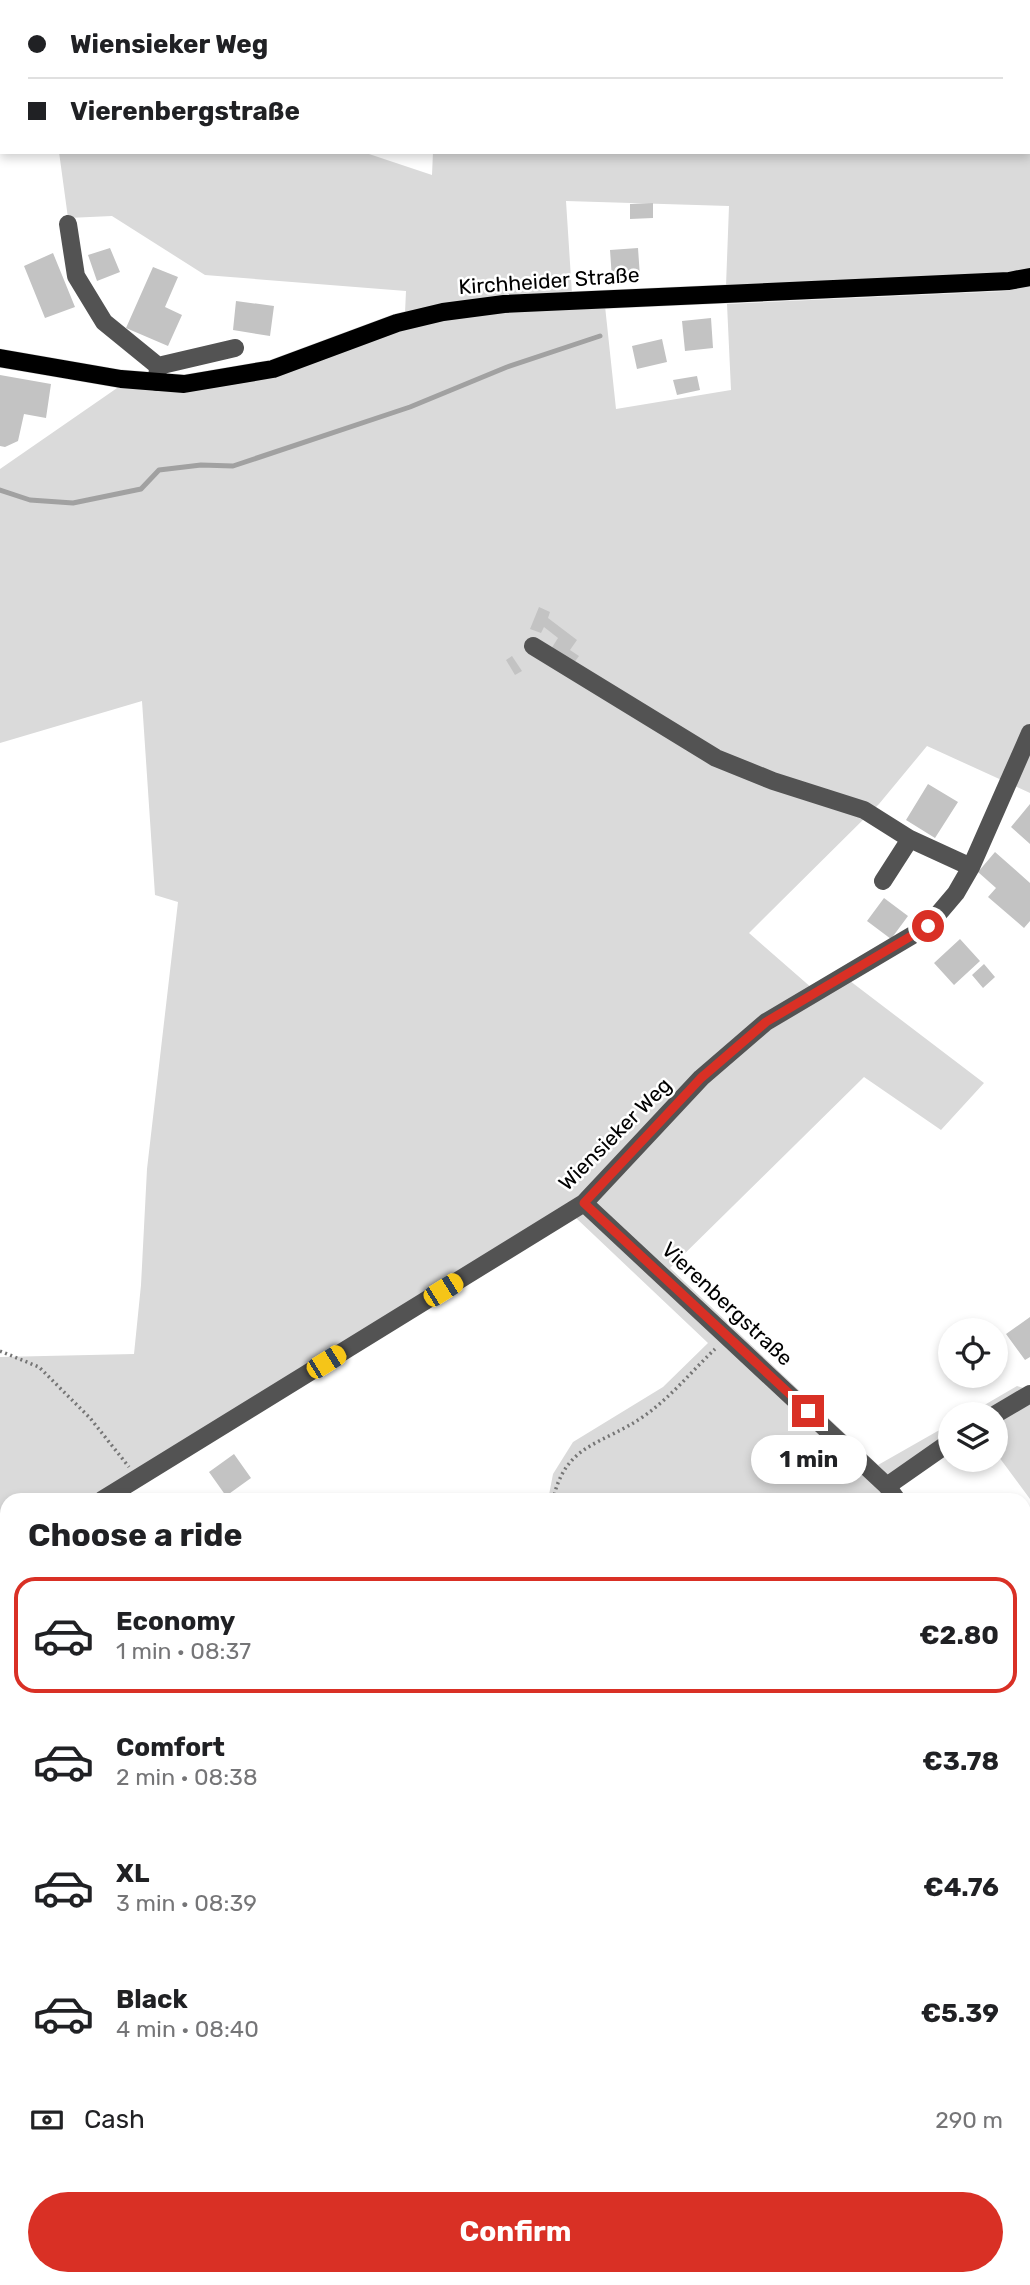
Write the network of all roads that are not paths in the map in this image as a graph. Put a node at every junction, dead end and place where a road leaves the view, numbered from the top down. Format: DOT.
graph roads {
  1 [pos="68,224"];
  2 [pos="1030,277"];
  3 [pos="234,348"];
  4 [pos="0,358"];
  5 [pos="157,374"];
  6 [pos="533,646"];
  7 [pos="1030,733"];
  8 [pos="910,839"];
  9 [pos="971,867"];
  10 [pos="883,881"];
  11 [pos="584,1203"];
  12 [pos="1030,1394"];
  13 [pos="1008,1407"];
  14 [pos="938,1453"];
  15 [pos="113,1493"];
  16 [pos="892,1493"];
  1 -- 5 [label="street"];
  2 -- 5 [label="main road, Kirchheider Straße"];
  3 -- 5 [label="street"];
  4 -- 5 [label="main road, Kirchheider Straße"];
  6 -- 8 [label="street"];
  7 -- 9 [label="street, Wiensieker Weg"];
  8 -- 9 [label="street"];
  8 -- 10 [label="street"];
  9 -- 11 [label="street, Wiensieker Weg"];
  11 -- 15 [label="street, Wiensieker Weg"];
  11 -- 16 [label="street, Vierenbergstraße"];
  12 -- 13 [label="street"];
  14 -- 16 [label="street"];
}
